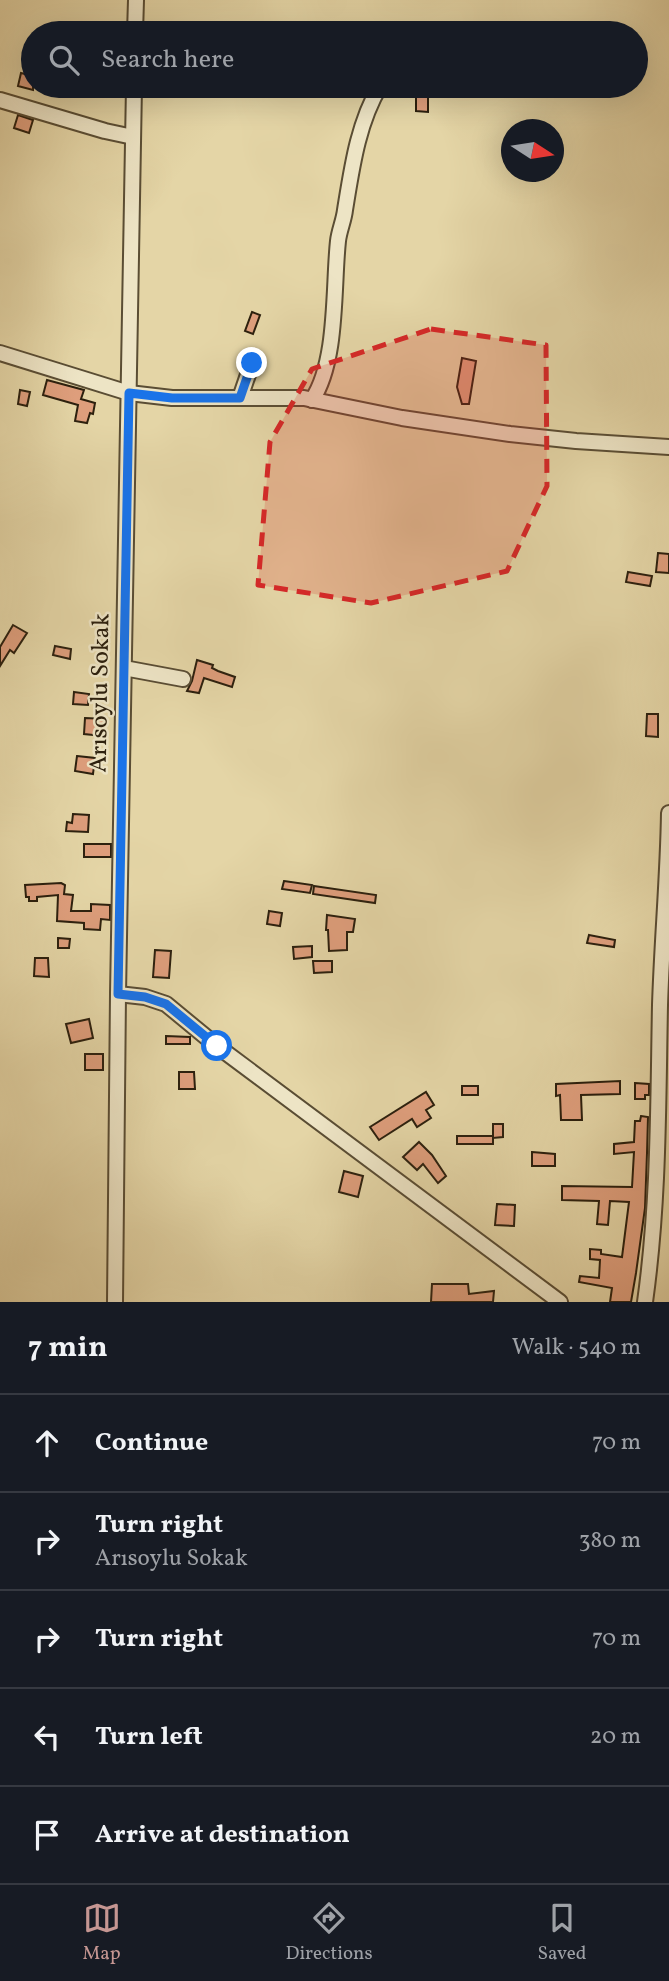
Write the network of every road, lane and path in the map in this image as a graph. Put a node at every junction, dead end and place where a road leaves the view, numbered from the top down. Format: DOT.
graph roads {
  1 [pos="136,0"];
  2 [pos="135,21"];
  3 [pos="134,98"];
  4 [pos="374,98"];
  5 [pos="0,100"];
  6 [pos="133,136"];
  7 [pos="0,353"];
  8 [pos="252,363"];
  9 [pos="129,393"];
  10 [pos="240,398"];
  11 [pos="312,400"];
  12 [pos="669,447"];
  13 [pos="124,668"];
  14 [pos="183,679"];
  15 [pos="669,813"];
  16 [pos="118,994"];
  17 [pos="116,1302"];
  18 [pos="560,1302"];
  19 [pos="645,1302"];
  1 -- 2 [label="street"];
  3 -- 6 [label="street, Arısoylu Sokak"];
  4 -- 11 [label="street"];
  5 -- 6 [label="street"];
  6 -- 9 [label="street, Arısoylu Sokak"];
  7 -- 9 [label="street"];
  8 -- 10 [label="street"];
  9 -- 10 [label="street"];
  9 -- 13 [label="street, Arısoylu Sokak"];
  10 -- 11 [label="street"];
  11 -- 12 [label="street"];
  13 -- 14 [label="street"];
  13 -- 16 [label="street, Arısoylu Sokak"];
  15 -- 19 [label="street"];
  16 -- 17 [label="street, Arısoylu Sokak"];
  16 -- 18 [label="street"];
}
